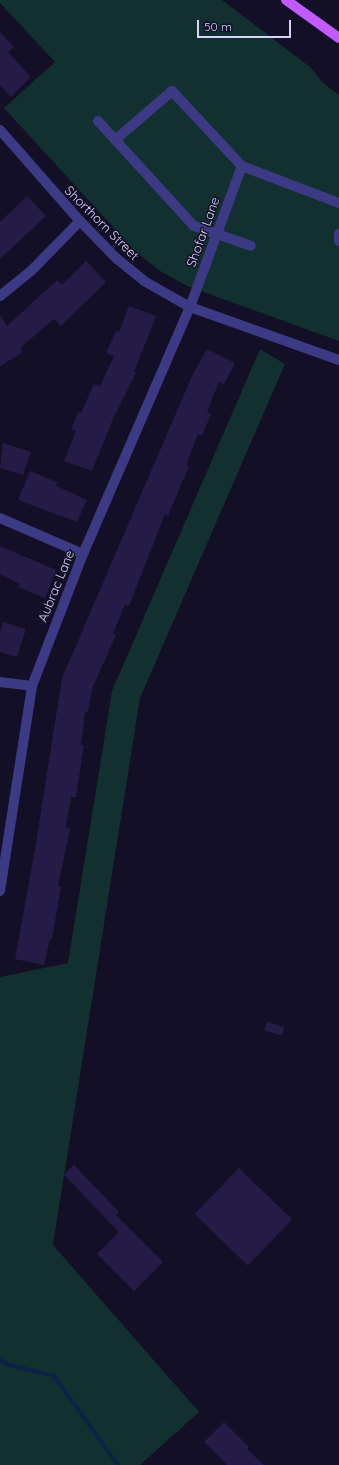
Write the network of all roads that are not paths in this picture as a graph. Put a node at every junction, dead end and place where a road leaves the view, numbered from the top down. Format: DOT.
graph roads {
  1 [pos="286,0"];
  2 [pos="339,38"];
  3 [pos="98,121"];
  4 [pos="0,130"];
  5 [pos="115,140"];
  6 [pos="242,166"];
  7 [pos="339,203"];
  8 [pos="80,221"];
  9 [pos="216,234"];
  10 [pos="339,234"];
  11 [pos="339,241"];
  12 [pos="251,246"];
  13 [pos="0,296"];
  14 [pos="190,307"];
  15 [pos="339,360"];
  16 [pos="0,518"];
  17 [pos="83,554"];
  18 [pos="0,682"];
  19 [pos="32,686"];
  20 [pos="0,891"];
  1 -- 2 [label="main road"];
  3 -- 5 [label="street"];
  4 -- 8 [label="street, Shorthorn Street"];
  5 -- 6 [label="street"];
  5 -- 9 [label="street"];
  6 -- 7 [label="street"];
  6 -- 9 [label="street, Shofar Lane"];
  8 -- 13 [label="street"];
  8 -- 14 [label="street, Shorthorn Street"];
  9 -- 12 [label="street"];
  9 -- 14 [label="street, Shofar Lane"];
  10 -- 11 [label="street"];
  14 -- 15 [label="street, Shorthorn Street"];
  14 -- 17 [label="street, Aubrac Lane"];
  16 -- 17 [label="street"];
  17 -- 19 [label="street, Aubrac Lane"];
  18 -- 19 [label="street"];
  19 -- 20 [label="street, Aubrac Lane"];
}
